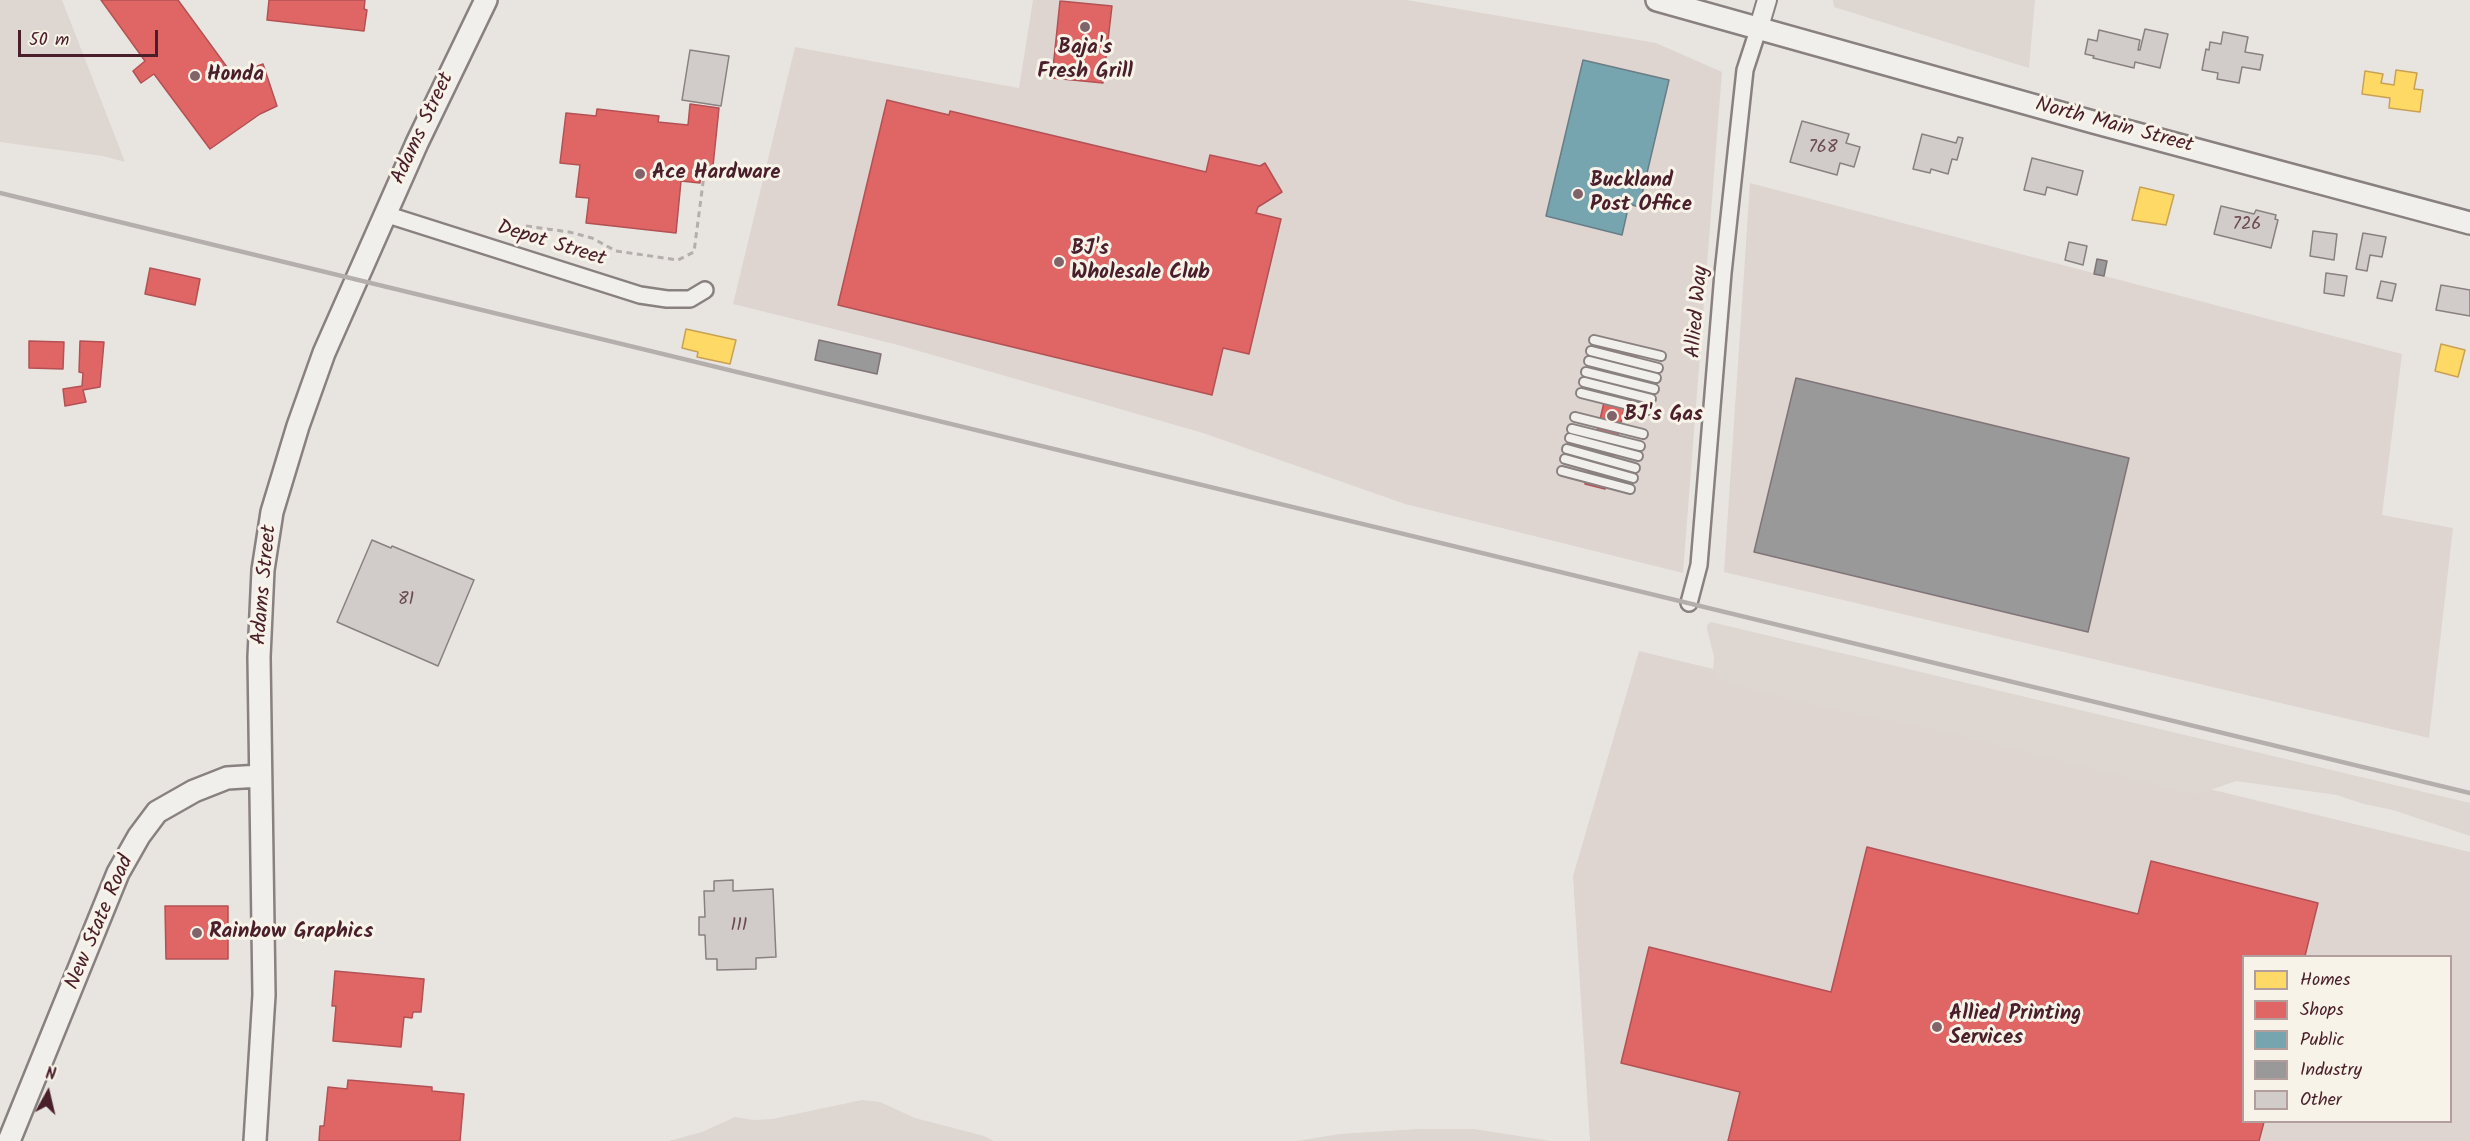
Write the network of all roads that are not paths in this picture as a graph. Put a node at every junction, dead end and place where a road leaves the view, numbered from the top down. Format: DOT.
graph roads {
  1 [pos="486,0"];
  2 [pos="1657,0"];
  3 [pos="1767,0"];
  4 [pos="1759,27"];
  5 [pos="385,214"];
  6 [pos="2470,222"];
  7 [pos="705,290"];
  8 [pos="1594,340"];
  9 [pos="1591,351"];
  10 [pos="1661,357"];
  11 [pos="1589,361"];
  12 [pos="1658,368"];
  13 [pos="1586,372"];
  14 [pos="1656,378"];
  15 [pos="1584,382"];
  16 [pos="1654,389"];
  17 [pos="1581,393"];
  18 [pos="1651,399"];
  19 [pos="1649,411"];
  20 [pos="1575,417"];
  21 [pos="1643,434"];
  22 [pos="1640,446"];
  23 [pos="1567,449"];
  24 [pos="1638,456"];
  25 [pos="1565,459"];
  26 [pos="1635,468"];
  27 [pos="1562,471"];
  28 [pos="1633,478"];
  29 [pos="1630,489"];
  30 [pos="1689,603"];
  31 [pos="260,777"];
  32 [pos="9,1141"];
  33 [pos="255,1141"];
  1 -- 5 [label="main road, Adams Street"];
  2 -- 4 [label="main road, North Main Street"];
  3 -- 4 [label="street"];
  4 -- 6 [label="main road, North Main Street"];
  4 -- 30 [label="street, Allied Way"];
  5 -- 7 [label="street, Depot Street"];
  5 -- 31 [label="main road, Adams Street"];
  8 -- 10 [label="lane"];
  9 -- 12 [label="lane"];
  11 -- 14 [label="lane"];
  13 -- 16 [label="lane"];
  15 -- 18 [label="lane"];
  17 -- 19 [label="lane"];
  20 -- 21 [label="lane"];
  22 -- 24 [label="lane"];
  23 -- 26 [label="lane"];
  25 -- 28 [label="lane"];
  27 -- 29 [label="lane"];
  31 -- 32 [label="main road, New State Road"];
  31 -- 33 [label="main road, Adams Street"];
}
